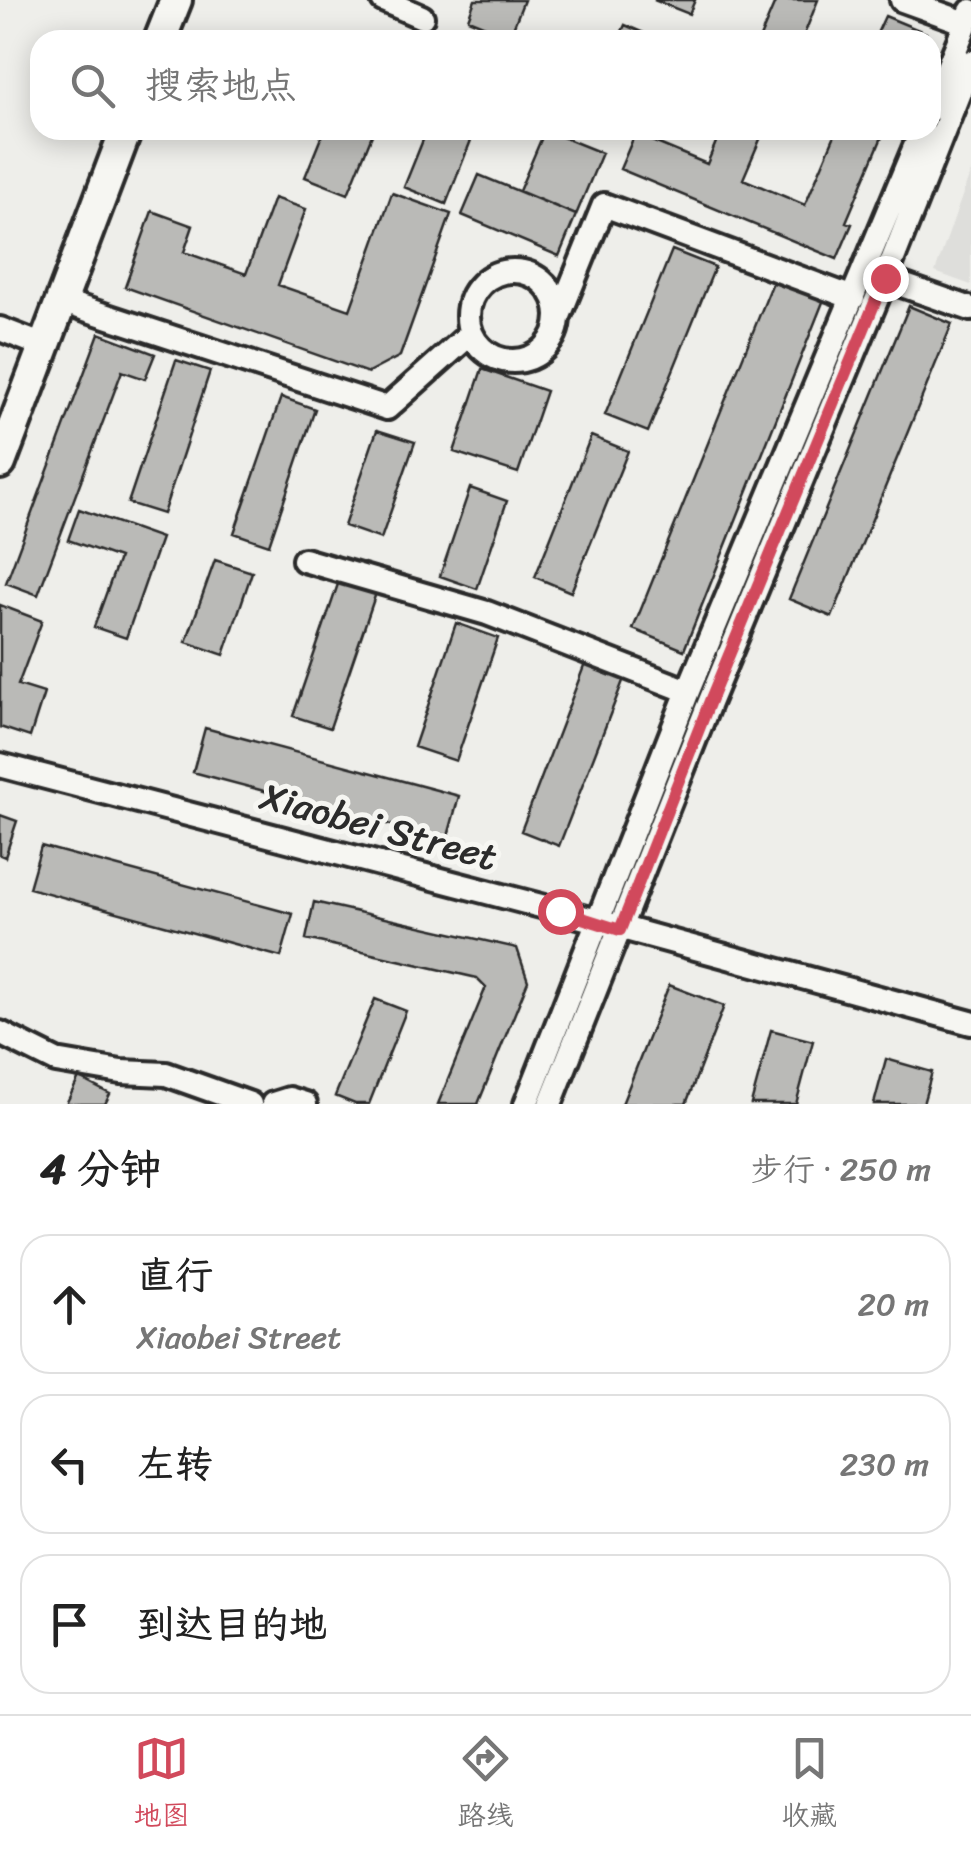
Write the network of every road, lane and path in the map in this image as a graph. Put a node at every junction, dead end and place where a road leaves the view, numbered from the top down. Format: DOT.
graph roads {
  1 [pos="176,0"];
  2 [pos="383,0"];
  3 [pos="902,0"];
  4 [pos="968,17"];
  5 [pos="422,18"];
  6 [pos="164,30"];
  7 [pos="971,62"];
  8 [pos="941,84"];
  9 [pos="941,137"];
  10 [pos="122,140"];
  11 [pos="918,140"];
  12 [pos="940,140"];
  13 [pos="885,278"];
  14 [pos="853,298"];
  15 [pos="61,301"];
  16 [pos="971,309"];
  17 [pos="559,316"];
  18 [pos="0,329"];
  19 [pos="470,334"];
  20 [pos="44,346"];
  21 [pos="0,463"];
  22 [pos="304,560"];
  23 [pos="688,691"];
  24 [pos="0,764"];
  25 [pos="596,923"];
  26 [pos="620,930"];
  27 [pos="971,1023"];
  28 [pos="0,1033"];
  29 [pos="250,1104"];
  30 [pos="273,1104"];
  31 [pos="304,1104"];
  32 [pos="526,1104"];
  33 [pos="550,1104"];
  1 -- 6 [label="main road"];
  2 -- 5 [label="street"];
  3 -- 4 [label="street"];
  4 -- 8 [label="street"];
  7 -- 9 [label="street"];
  10 -- 15 [label="main road"];
  11 -- 14 [label="street"];
  12 -- 13 [label="street"];
  13 -- 16 [label="street"];
  13 -- 26 [label="street"];
  14 -- 17 [label="street"];
  14 -- 23 [label="street"];
  15 -- 19 [label="street"];
  15 -- 20 [label="main road"];
  17 -- 19 [label="street"];
  17 -- 19 [label="street"];
  18 -- 20 [label="street"];
  20 -- 21 [label="main road"];
  22 -- 23 [label="street"];
  23 -- 25 [label="street"];
  24 -- 25 [label="street, Xiaobei Street"];
  25 -- 26 [label="street, Xiaobei Street"];
  25 -- 32 [label="street"];
  26 -- 27 [label="street, Xiaobei Street"];
  26 -- 33 [label="street"];
  28 -- 29 [label="street"];
  30 -- 31 [label="street"];
}
